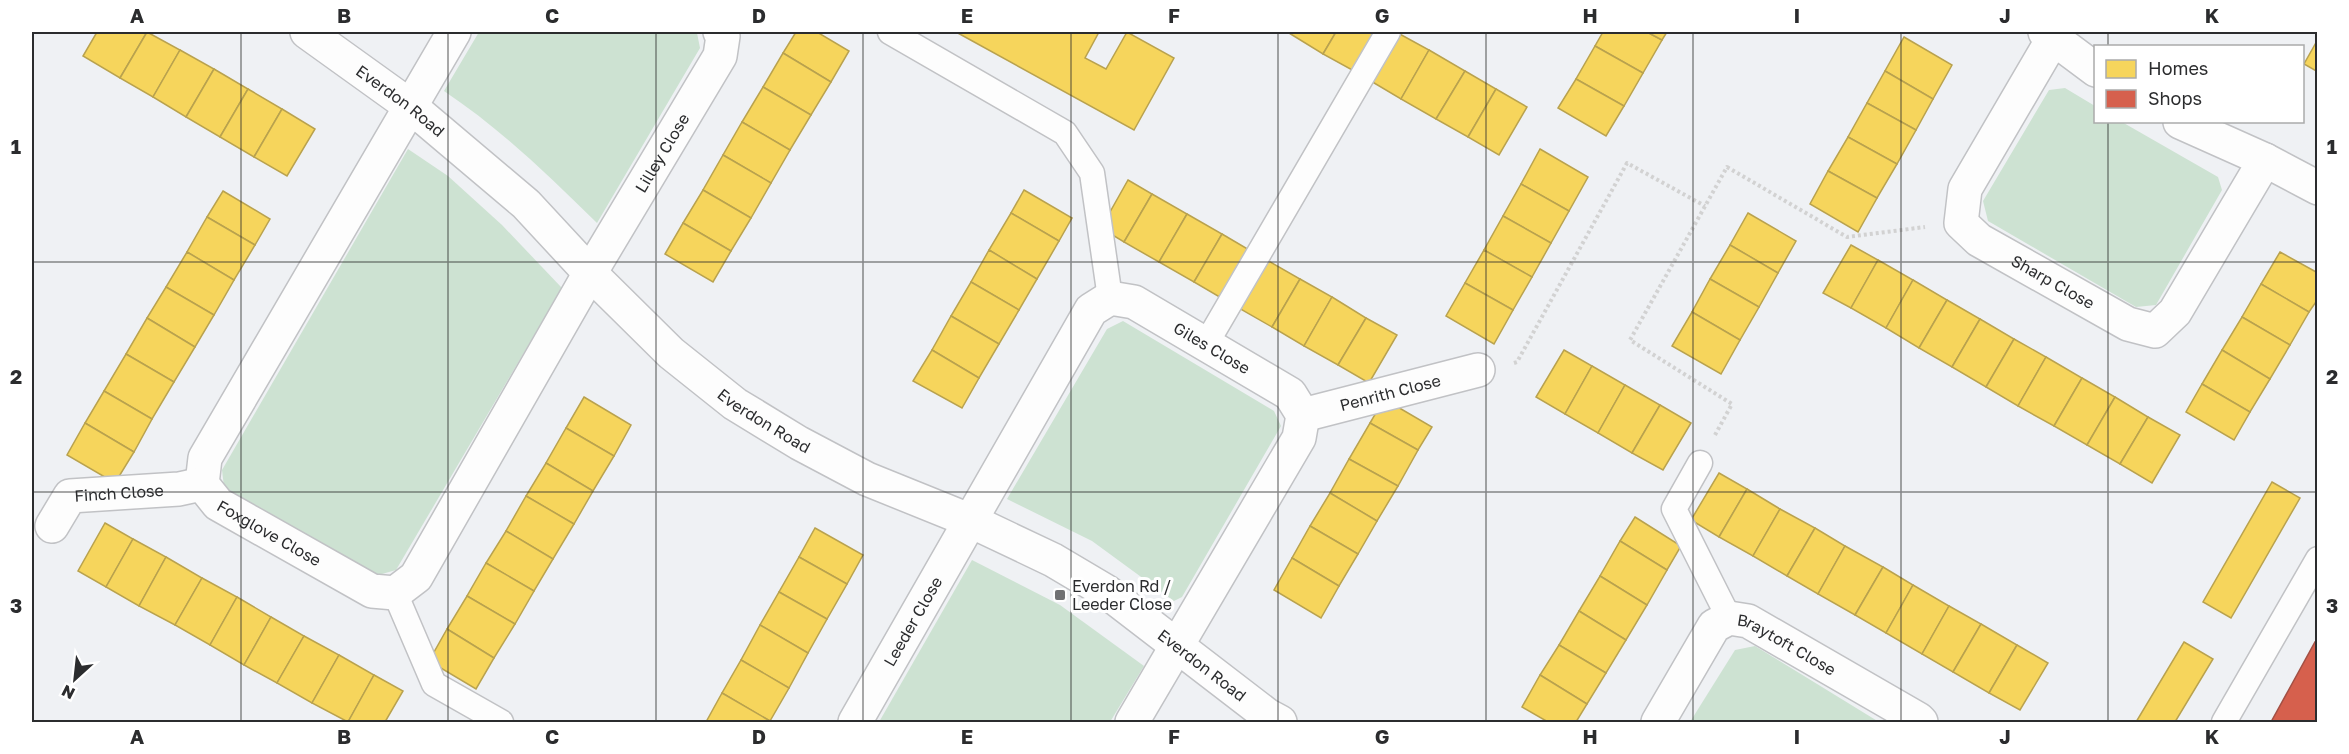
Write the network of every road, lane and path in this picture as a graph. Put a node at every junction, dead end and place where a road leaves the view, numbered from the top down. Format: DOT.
graph roads {
  1 [pos="307,32"];
  2 [pos="454,32"];
  3 [pos="720,32"];
  4 [pos="890,32"];
  5 [pos="1388,32"];
  6 [pos="2049,34"];
  7 [pos="2094,68"];
  8 [pos="410,106"];
  9 [pos="2183,123"];
  10 [pos="2265,160"];
  11 [pos="2318,188"];
  12 [pos="1705,206"];
  13 [pos="1961,223"];
  14 [pos="590,273"];
  15 [pos="1110,298"];
  16 [pos="1206,344"];
  17 [pos="1478,370"];
  18 [pos="1303,415"];
  19 [pos="1700,463"];
  20 [pos="202,484"];
  21 [pos="971,521"];
  22 [pos="52,526"];
  23 [pos="2318,559"];
  24 [pos="395,593"];
  25 [pos="1730,618"];
  26 [pos="1176,646"];
  27 [pos="2023,722"];
  28 [pos="501,723"];
  29 [pos="855,723"];
  30 [pos="1132,723"];
  31 [pos="1280,723"];
  32 [pos="1658,723"];
  33 [pos="1921,723"];
  34 [pos="2016,723"];
  35 [pos="2224,723"];
  1 -- 8 [label="street, Everdon Road"];
  2 -- 8 [label="street"];
  3 -- 14 [label="street, Lilley Close"];
  4 -- 15 [label="lane"];
  5 -- 16 [label="lane"];
  6 -- 7 [label="street"];
  6 -- 13 [label="street"];
  8 -- 14 [label="street, Everdon Road"];
  8 -- 20 [label="street"];
  9 -- 10 [label="street"];
  10 -- 11 [label="street"];
  10 -- 13 [label="street, Sharp Close"];
  12 -- 13 [label="path"];
  12 -- 17 [label="path"];
  12 -- 19 [label="path"];
  14 -- 21 [label="street, Everdon Road"];
  14 -- 24 [label="street"];
  15 -- 16 [label="street, Giles Close"];
  15 -- 21 [label="street"];
  16 -- 18 [label="street, Giles Close"];
  17 -- 18 [label="street, Penrith Close"];
  18 -- 26 [label="street"];
  19 -- 25 [label="lane"];
  20 -- 22 [label="street, Finch Close"];
  20 -- 24 [label="street, Foxglove Close"];
  21 -- 26 [label="street, Everdon Road"];
  21 -- 29 [label="street, Leeder Close"];
  23 -- 35 [label="lane"];
  24 -- 28 [label="lane"];
  25 -- 32 [label="street, Braytoft Close"];
  25 -- 33 [label="street, Braytoft Close"];
  26 -- 30 [label="street"];
  26 -- 31 [label="street, Everdon Road"];
  27 -- 34 [label="path"];
}
